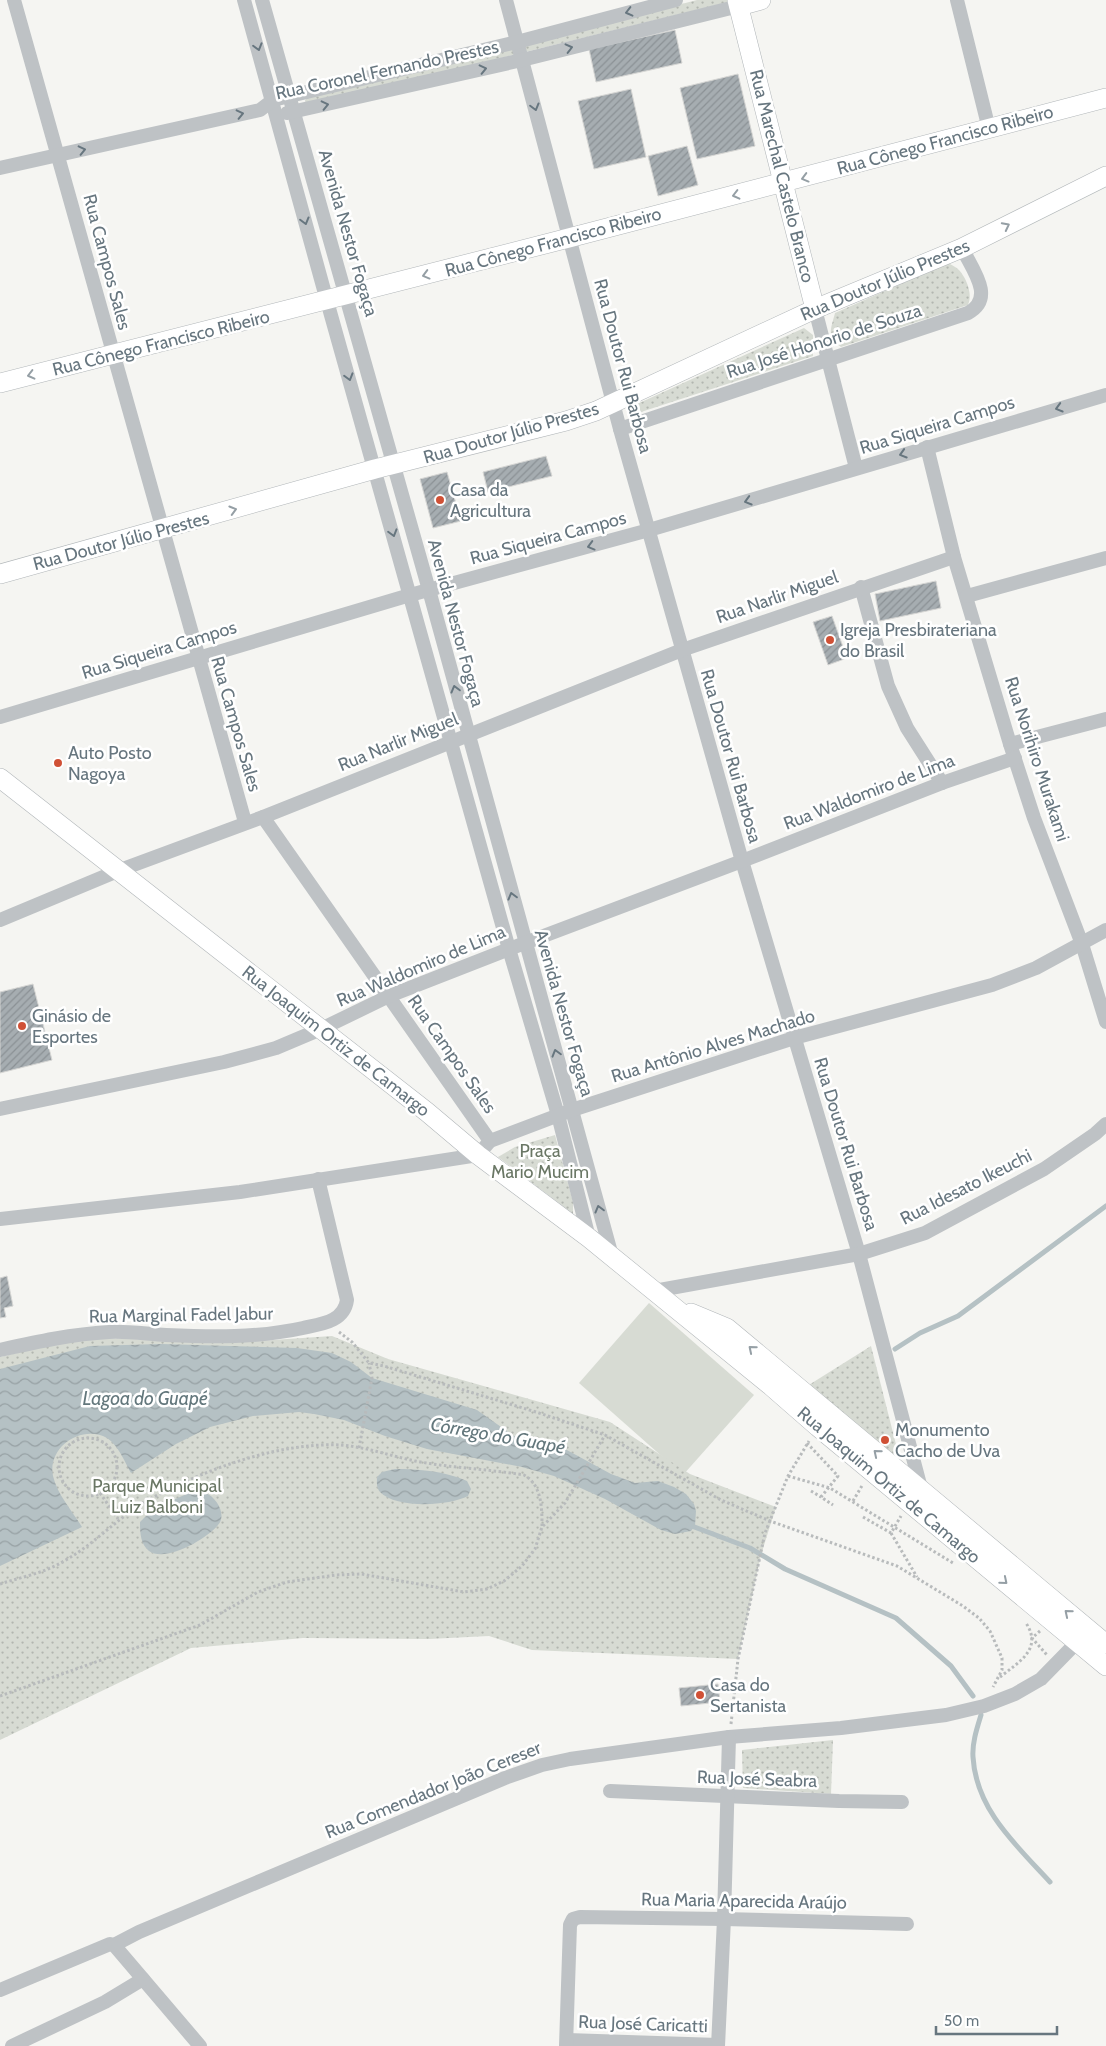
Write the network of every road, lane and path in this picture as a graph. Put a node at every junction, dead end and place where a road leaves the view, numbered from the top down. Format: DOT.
graph roads {
  1 [pos="14,0"];
  2 [pos="244,0"];
  3 [pos="262,0"];
  4 [pos="506,0"];
  5 [pos="676,0"];
  6 [pos="761,0"];
  7 [pos="957,0"];
  8 [pos="738,3"];
  9 [pos="585,24"];
  10 [pos="517,42"];
  11 [pos="589,43"];
  12 [pos="522,60"];
  13 [pos="290,97"];
  14 [pos="1106,98"];
  15 [pos="273,100"];
  16 [pos="260,110"];
  17 [pos="294,112"];
  18 [pos="277,115"];
  19 [pos="989,129"];
  20 [pos="59,155"];
  21 [pos="0,168"];
  22 [pos="1106,176"];
  23 [pos="784,184"];
  24 [pos="316,192"];
  25 [pos="298,196"];
  26 [pos="570,237"];
  27 [pos="962,248"];
  28 [pos="347,296"];
  29 [pos="326,301"];
  30 [pos="815,310"];
  31 [pos="113,354"];
  32 [pos="828,360"];
  33 [pos="0,383"];
  34 [pos="1106,395"];
  35 [pos="613,403"];
  36 [pos="620,429"];
  37 [pos="927,447"];
  38 [pos="384,467"];
  39 [pos="856,468"];
  40 [pos="164,530"];
  41 [pos="649,530"];
  42 [pos="954,557"];
  43 [pos="1106,558"];
  44 [pos="0,574"];
  45 [pos="860,587"];
  46 [pos="429,590"];
  47 [pos="410,595"];
  48 [pos="967,596"];
  49 [pos="682,650"];
  50 [pos="197,658"];
  51 [pos="0,717"];
  52 [pos="1106,719"];
  53 [pos="467,735"];
  54 [pos="451,741"];
  55 [pos="1010,744"];
  56 [pos="1015,758"];
  57 [pos="0,778"];
  58 [pos="942,783"];
  59 [pos="484,794"];
  60 [pos="467,798"];
  61 [pos="263,817"];
  62 [pos="245,822"];
  63 [pos="499,849"];
  64 [pos="483,854"];
  65 [pos="742,861"];
  66 [pos="120,870"];
  67 [pos="0,920"];
  68 [pos="1106,930"];
  69 [pos="524,943"];
  70 [pos="1082,944"];
  71 [pos="510,949"];
  72 [pos="389,996"];
  73 [pos="1106,1022"];
  74 [pos="321,1029"];
  75 [pos="794,1038"];
  76 [pos="0,1108"];
  77 [pos="572,1110"];
  78 [pos="558,1115"];
  79 [pos="1106,1124"];
  80 [pos="484,1148"];
  81 [pos="318,1179"];
  82 [pos="0,1219"];
  83 [pos="589,1238"];
  84 [pos="859,1254"];
  85 [pos="612,1256"];
  86 [pos="654,1291"];
  87 [pos="671,1305"];
  88 [pos="326,1323"];
  89 [pos="0,1350"];
  90 [pos="369,1363"];
  91 [pos="818,1427"];
  92 [pos="604,1435"];
  93 [pos="807,1443"];
  94 [pos="359,1448"];
  95 [pos="788,1476"];
  96 [pos="830,1488"];
  97 [pos="921,1490"];
  98 [pos="811,1491"];
  99 [pos="100,1493"];
  100 [pos="821,1497"];
  101 [pos="833,1505"];
  102 [pos="863,1517"];
  103 [pos="118,1519"];
  104 [pos="929,1520"];
  105 [pos="770,1521"];
  106 [pos="542,1527"];
  107 [pos="894,1527"];
  108 [pos="891,1533"];
  109 [pos="957,1566"];
  110 [pos="918,1579"];
  111 [pos="0,1584"];
  112 [pos="1024,1620"];
  113 [pos="1053,1622"];
  114 [pos="1083,1637"];
  115 [pos="1032,1638"];
  116 [pos="1106,1644"];
  117 [pos="1056,1665"];
  118 [pos="1106,1666"];
  119 [pos="999,1678"];
  120 [pos="0,1696"];
  121 [pos="984,1706"];
  122 [pos="729,1737"];
  123 [pos="610,1791"];
  124 [pos="727,1797"];
  125 [pos="902,1802"];
  126 [pos="724,1919"];
  127 [pos="907,1924"];
  128 [pos="114,1945"];
  129 [pos="143,1979"];
  130 [pos="0,1990"];
  131 [pos="566,2043"];
  132 [pos="12,2046"];
  133 [pos="200,2046"];
  134 [pos="718,2046"];
  1 -- 20 [label="street, Rua Campos Sales"];
  2 -- 15 [label="street, Avenida Nestor Fogaça, one-way"];
  3 -- 13 [label="street, Avenida Nestor Fogaça"];
  4 -- 10 [label="street, Rua Doutor Rui Barbosa"];
  5 -- 9 [label="street, Rua Coronel Fernando Prestes, one-way"];
  6 -- 8 [label="main road"];
  7 -- 19 [label="street"];
  8 -- 11 [label="street, Rua Coronel Fernando Prestes"];
  8 -- 23 [label="main road, Rua Marechal Castelo Branco"];
  9 -- 10 [label="street, Rua Coronel Fernando Prestes"];
  9 -- 11 [label="street"];
  10 -- 12 [label="street, Rua Doutor Rui Barbosa"];
  10 -- 13 [label="street, Rua Coronel Fernando Prestes"];
  12 -- 11 [label="street, Rua Coronel Fernando Prestes, one-way"];
  17 -- 12 [label="street, Rua Coronel Fernando Prestes, one-way"];
  12 -- 26 [label="street, Rua Doutor Rui Barbosa, one-way"];
  13 -- 15 [label="street, Rua Coronel Fernando Prestes"];
  13 -- 17 [label="street, Avenida Nestor Fogaça"];
  14 -- 19 [label="main road, Rua Cônego Francisco Ribeiro"];
  15 -- 16 [label="street, Rua Coronel Fernando Prestes"];
  15 -- 18 [label="street, Avenida Nestor Fogaça"];
  16 -- 18 [label="street, Rua Coronel Fernando Prestes"];
  20 -- 16 [label="street, Rua Coronel Fernando Prestes, one-way"];
  17 -- 18 [label="street, Rua Coronel Fernando Prestes"];
  17 -- 24 [label="street, Avenida Nestor Fogaça"];
  18 -- 25 [label="street, Avenida Nestor Fogaça"];
  19 -- 23 [label="main road, Rua Cônego Francisco Ribeiro, one-way"];
  20 -- 21 [label="street, Rua Coronel Fernando Prestes"];
  20 -- 31 [label="street, Rua Campos Sales"];
  27 -- 22 [label="main road, Rua Doutor Júlio Prestes, one-way"];
  23 -- 26 [label="main road, Rua Cônego Francisco Ribeiro, one-way"];
  23 -- 30 [label="main road, Rua Marechal Castelo Branco"];
  24 -- 25 [label="street"];
  24 -- 28 [label="street, Avenida Nestor Fogaça"];
  25 -- 29 [label="street, Avenida Nestor Fogaça, one-way"];
  26 -- 28 [label="main road, Rua Cônego Francisco Ribeiro, one-way"];
  26 -- 35 [label="street, Rua Doutor Rui Barbosa"];
  27 -- 30 [label="main road, Rua Doutor Júlio Prestes"];
  27 -- 32 [label="street, Rua José Honorio de Souza"];
  28 -- 29 [label="main road, Rua Cônego Francisco Ribeiro"];
  28 -- 38 [label="street, Avenida Nestor Fogaça"];
  29 -- 31 [label="main road, Rua Cônego Francisco Ribeiro"];
  29 -- 38 [label="street, Avenida Nestor Fogaça, one-way"];
  30 -- 32 [label="street, Rua Marechal Castelo Branco"];
  30 -- 35 [label="main road, Rua Doutor Júlio Prestes"];
  31 -- 33 [label="main road, Rua Cônego Francisco Ribeiro, one-way"];
  31 -- 40 [label="street, Rua Campos Sales"];
  32 -- 36 [label="street, Rua José Honorio de Souza"];
  32 -- 39 [label="street, Rua Marechal Castelo Branco"];
  34 -- 37 [label="street, Rua Siqueira Campos, one-way"];
  35 -- 36 [label="street, Rua Doutor Rui Barbosa"];
  35 -- 38 [label="main road, Rua Doutor Júlio Prestes"];
  36 -- 41 [label="street, Rua Doutor Rui Barbosa"];
  37 -- 39 [label="street, Rua Siqueira Campos, one-way"];
  37 -- 42 [label="street, Rua Norihiro Murakami"];
  40 -- 38 [label="main road, Rua Doutor Júlio Prestes, one-way"];
  38 -- 46 [label="street, Avenida Nestor Fogaça"];
  38 -- 47 [label="street, Avenida Nestor Fogaça, one-way"];
  39 -- 41 [label="street, Rua Siqueira Campos, one-way"];
  40 -- 44 [label="main road, Rua Doutor Júlio Prestes"];
  40 -- 50 [label="street, Rua Campos Sales"];
  41 -- 46 [label="street, Rua Siqueira Campos, one-way"];
  41 -- 49 [label="street, Rua Doutor Rui Barbosa"];
  42 -- 45 [label="street, Rua Narlir Miguel"];
  42 -- 48 [label="street, Rua Norihiro Murakami"];
  43 -- 48 [label="street"];
  45 -- 49 [label="street, Rua Narlir Miguel"];
  45 -- 58 [label="street"];
  46 -- 47 [label="street, Rua Siqueira Campos"];
  53 -- 46 [label="street, Avenida Nestor Fogaça, one-way"];
  47 -- 50 [label="street, Rua Siqueira Campos"];
  47 -- 54 [label="street, Avenida Nestor Fogaça"];
  48 -- 55 [label="street, Rua Norihiro Murakami"];
  49 -- 53 [label="street, Rua Narlir Miguel"];
  49 -- 65 [label="street, Rua Doutor Rui Barbosa"];
  50 -- 51 [label="street, Rua Siqueira Campos"];
  50 -- 62 [label="street, Rua Campos Sales"];
  52 -- 55 [label="street"];
  53 -- 54 [label="street, Rua Narlir Miguel"];
  53 -- 59 [label="street, Avenida Nestor Fogaça"];
  54 -- 60 [label="street, Avenida Nestor Fogaça"];
  54 -- 61 [label="street, Rua Narlir Miguel"];
  55 -- 56 [label="street, Rua Norihiro Murakami"];
  56 -- 58 [label="street, Rua Waldomiro de Lima"];
  56 -- 70 [label="street, Rua Norihiro Murakami"];
  57 -- 66 [label="main road, Rua Joaquim Ortiz de Camargo"];
  58 -- 65 [label="street, Rua Waldomiro de Lima"];
  59 -- 60 [label="street"];
  59 -- 63 [label="street, Avenida Nestor Fogaça"];
  60 -- 64 [label="street, Avenida Nestor Fogaça"];
  61 -- 62 [label="street, Rua Narlir Miguel"];
  61 -- 72 [label="street, Rua Campos Sales"];
  62 -- 66 [label="street, Rua Narlir Miguel"];
  63 -- 64 [label="street"];
  69 -- 63 [label="street, Avenida Nestor Fogaça, one-way"];
  64 -- 71 [label="street, Avenida Nestor Fogaça"];
  65 -- 69 [label="street, Rua Waldomiro de Lima"];
  65 -- 75 [label="street, Rua Doutor Rui Barbosa"];
  66 -- 67 [label="street, Rua Narlir Miguel"];
  66 -- 74 [label="main road, Rua Joaquim Ortiz de Camargo"];
  68 -- 70 [label="street, Rua Antônio Alves Machado"];
  69 -- 71 [label="street, Rua Waldomiro de Lima"];
  77 -- 69 [label="street, Avenida Nestor Fogaça, one-way"];
  70 -- 73 [label="street, Rua Norihiro Murakami"];
  70 -- 75 [label="street, Rua Antônio Alves Machado"];
  71 -- 72 [label="street, Rua Waldomiro de Lima"];
  71 -- 78 [label="street, Avenida Nestor Fogaça"];
  72 -- 74 [label="street, Rua Waldomiro de Lima"];
  72 -- 80 [label="street, Rua Campos Sales"];
  74 -- 76 [label="street, Rua Waldomiro de Lima"];
  74 -- 80 [label="main road, Rua Joaquim Ortiz de Camargo"];
  75 -- 77 [label="street, Rua Antônio Alves Machado"];
  75 -- 84 [label="street, Rua Doutor Rui Barbosa"];
  77 -- 78 [label="street, Rua Antônio Alves Machado"];
  85 -- 77 [label="street, Avenida Nestor Fogaça, one-way"];
  78 -- 80 [label="street, Rua Antônio Alves Machado"];
  78 -- 83 [label="street, Avenida Nestor Fogaça"];
  79 -- 84 [label="street, Rua Idesato Ikeuchi"];
  80 -- 81 [label="street, Rua Antônio Alves Machado"];
  80 -- 83 [label="main road, Rua Joaquim Ortiz de Camargo"];
  81 -- 82 [label="street, Rua Antônio Alves Machado"];
  81 -- 88 [label="street, Rua Marginal Fadel Jabur"];
  83 -- 85 [label="main road, Rua Joaquim Ortiz de Camargo"];
  84 -- 86 [label="street, Rua Idesato Ikeuchi"];
  84 -- 97 [label="street, Rua Doutor Rui Barbosa"];
  85 -- 86 [label="main road, Rua Joaquim Ortiz de Camargo"];
  86 -- 87 [label="main road, Rua Joaquim Ortiz de Camargo"];
  87 -- 91 [label="main road, Rua Joaquim Ortiz de Camargo"];
  97 -- 87 [label="main road, Rua Joaquim Ortiz de Camargo, one-way"];
  88 -- 89 [label="street, Rua Marginal Fadel Jabur"];
  88 -- 90 [label="path"];
  90 -- 92 [label="path"];
  90 -- 94 [label="path"];
  91 -- 93 [label="path"];
  91 -- 104 [label="main road, Rua Joaquim Ortiz de Camargo"];
  92 -- 105 [label="path"];
  92 -- 106 [label="path"];
  93 -- 95 [label="path"];
  93 -- 96 [label="path"];
  94 -- 103 [label="path"];
  94 -- 106 [label="path"];
  95 -- 96 [label="path"];
  95 -- 105 [label="path"];
  96 -- 100 [label="path"];
  96 -- 107 [label="path"];
  97 -- 104 [label="street, Rua Doutor Rui Barbosa"];
  114 -- 97 [label="main road, Rua Joaquim Ortiz de Camargo, one-way"];
  98 -- 100 [label="path"];
  99 -- 99 [label="path"];
  99 -- 103 [label="path"];
  100 -- 101 [label="path"];
  102 -- 108 [label="path"];
  103 -- 111 [label="path"];
  104 -- 113 [label="main road, Rua Joaquim Ortiz de Camargo, one-way"];
  105 -- 110 [label="path"];
  105 -- 122 [label="path"];
  106 -- 120 [label="path"];
  107 -- 108 [label="path"];
  107 -- 109 [label="path"];
  108 -- 110 [label="path"];
  110 -- 119 [label="path"];
  112 -- 115 [label="path"];
  113 -- 114 [label="main road, Rua Joaquim Ortiz de Camargo"];
  113 -- 115 [label="path"];
  114 -- 116 [label="main road, Rua Joaquim Ortiz de Camargo"];
  114 -- 117 [label="street, Rua Comendador João Cereser"];
  114 -- 118 [label="main road, Rua Joaquim Ortiz de Camargo"];
  115 -- 117 [label="path"];
  115 -- 119 [label="path"];
  117 -- 121 [label="street, Rua Comendador João Cereser"];
  119 -- 121 [label="path"];
  121 -- 122 [label="street, Rua Comendador João Cereser"];
  122 -- 124 [label="street"];
  122 -- 128 [label="street, Rua Comendador João Cereser"];
  123 -- 124 [label="street, Rua José Seabra"];
  124 -- 125 [label="street, Rua José Seabra"];
  124 -- 126 [label="street"];
  126 -- 127 [label="street, Rua Maria Aparecida Araújo"];
  126 -- 131 [label="street, Rua Maria Aparecida Araújo"];
  126 -- 134 [label="street"];
  128 -- 129 [label="street"];
  128 -- 130 [label="street, Rua Comendador João Cereser"];
  129 -- 132 [label="street"];
  129 -- 133 [label="street"];
  131 -- 134 [label="street, Rua José Caricatti"];
}
